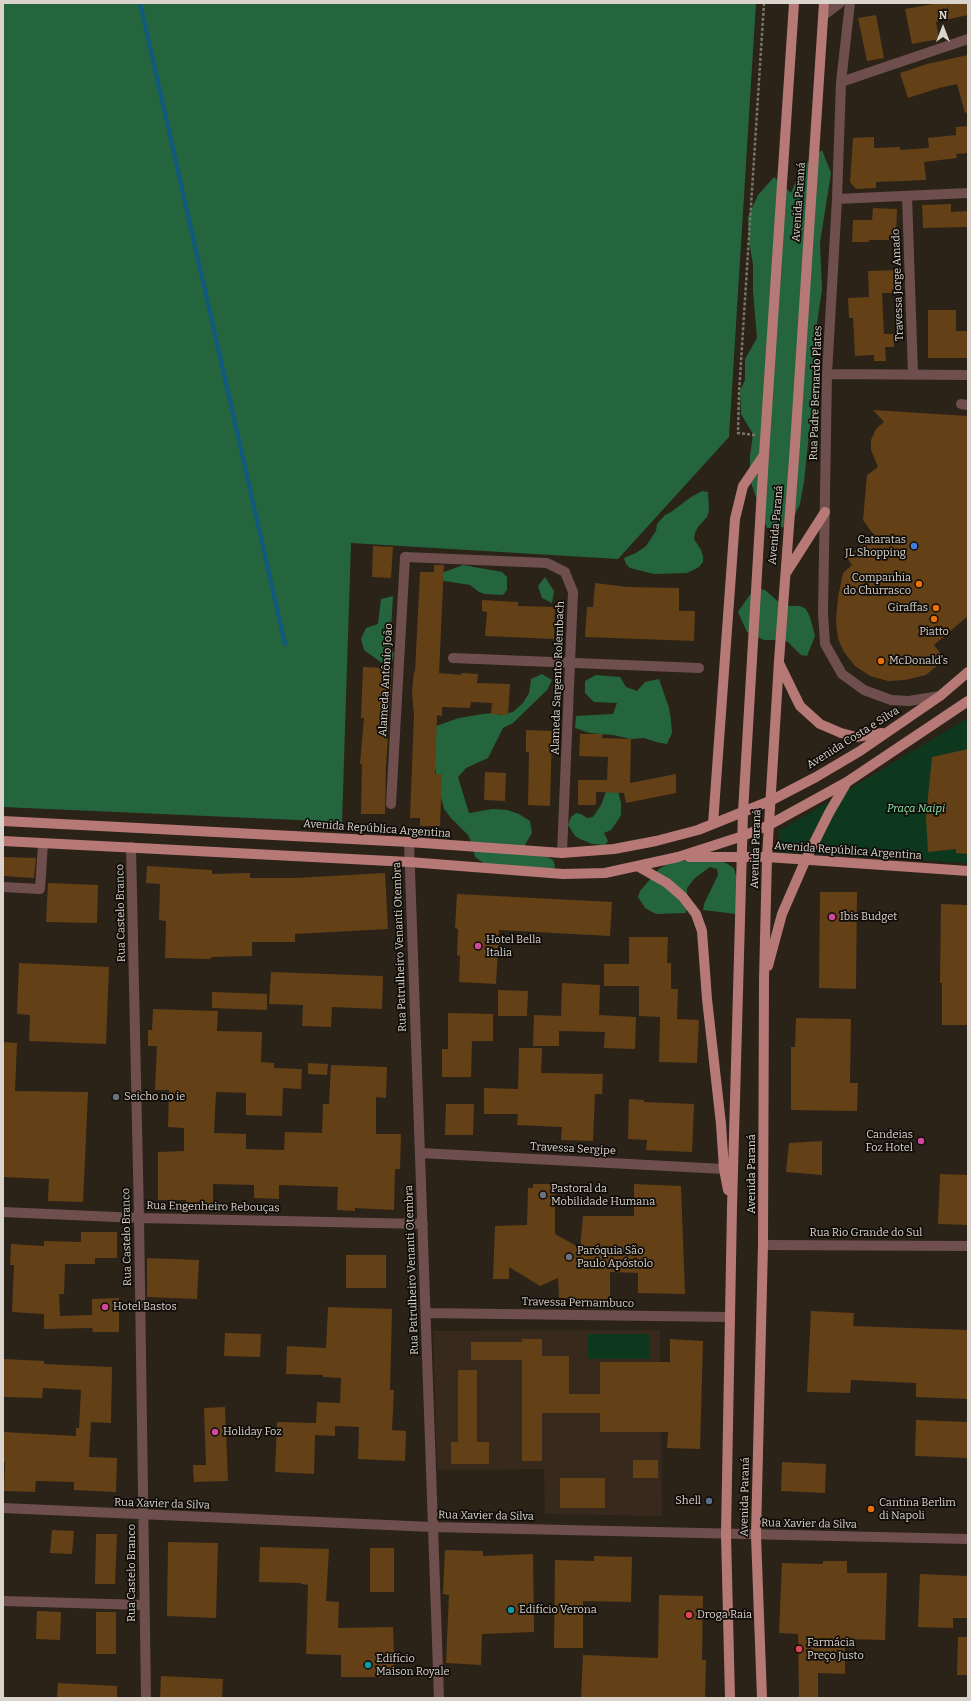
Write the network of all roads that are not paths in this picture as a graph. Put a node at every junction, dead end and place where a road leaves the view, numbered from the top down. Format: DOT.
graph roads {
  1 [pos="794,3"];
  2 [pos="824,3"];
  3 [pos="840,3"];
  4 [pos="850,3"];
  5 [pos="824,15"];
  6 [pos="968,39"];
  7 [pos="841,82"];
  8 [pos="968,194"];
  9 [pos="907,196"];
  10 [pos="837,199"];
  11 [pos="827,374"];
  12 [pos="912,374"];
  13 [pos="968,375"];
  14 [pos="764,455"];
  15 [pos="825,512"];
  16 [pos="405,557"];
  17 [pos="784,574"];
  18 [pos="454,658"];
  19 [pos="778,661"];
  20 [pos="570,662"];
  21 [pos="699,668"];
  22 [pos="968,672"];
  23 [pos="940,696"];
  24 [pos="968,701"];
  25 [pos="888,732"];
  26 [pos="847,782"];
  27 [pos="770,801"];
  28 [pos="391,804"];
  29 [pos="743,812"];
  30 [pos="3,821"];
  31 [pos="713,824"];
  32 [pos="768,825"];
  33 [pos="743,836"];
  34 [pos="3,841"];
  35 [pos="409,842"];
  36 [pos="43,844"];
  37 [pos="131,847"];
  38 [pos="562,853"];
  39 [pos="678,857"];
  40 [pos="743,857"];
  41 [pos="767,857"];
  42 [pos="806,860"];
  43 [pos="409,862"];
  44 [pos="639,866"];
  45 [pos="968,872"];
  46 [pos="3,887"];
  47 [pos="764,980"];
  48 [pos="420,1153"];
  49 [pos="724,1169"];
  50 [pos="732,1207"];
  51 [pos="3,1212"];
  52 [pos="139,1218"];
  53 [pos="423,1224"];
  54 [pos="763,1245"];
  55 [pos="968,1246"];
  56 [pos="426,1313"];
  57 [pos="730,1317"];
  58 [pos="3,1508"];
  59 [pos="144,1515"];
  60 [pos="432,1527"];
  61 [pos="726,1534"];
  62 [pos="756,1535"];
  63 [pos="968,1539"];
  64 [pos="3,1601"];
  65 [pos="144,1605"];
  66 [pos="146,1698"];
  67 [pos="439,1698"];
  68 [pos="730,1698"];
  69 [pos="762,1698"];
  1 -- 14 [label="main road, Avenida Paraná"];
  2 -- 5 [label="main road, Avenida Paraná"];
  3 -- 5 [label="street"];
  4 -- 7 [label="street, Rua Padre Bernardo Plates"];
  5 -- 17 [label="main road, Avenida Paraná"];
  6 -- 7 [label="street"];
  7 -- 10 [label="street, Rua Padre Bernardo Plates"];
  8 -- 9 [label="street"];
  9 -- 10 [label="street"];
  9 -- 12 [label="street, Travessa Jorge Amado"];
  10 -- 11 [label="street, Rua Padre Bernardo Plates"];
  11 -- 12 [label="street"];
  11 -- 15 [label="street, Rua Padre Bernardo Plates"];
  12 -- 13 [label="street"];
  14 -- 29 [label="main road, Avenida Paraná"];
  14 -- 31 [label="main road"];
  15 -- 17 [label="main road"];
  15 -- 23 [label="street, Rua Padre Bernardo Plates"];
  16 -- 20 [label="street, Alameda Sargento Rolembach"];
  16 -- 28 [label="street, Alameda Antônio João"];
  17 -- 19 [label="main road, Avenida Paraná"];
  18 -- 20 [label="street"];
  19 -- 25 [label="main road"];
  19 -- 27 [label="main road, Avenida Paraná"];
  20 -- 21 [label="street"];
  20 -- 38 [label="street, Alameda Sargento Rolembach"];
  22 -- 23 [label="main road, Avenida Costa e Silva"];
  23 -- 25 [label="main road, Avenida Costa e Silva"];
  24 -- 26 [label="main road"];
  25 -- 27 [label="main road, Avenida Costa e Silva"];
  26 -- 32 [label="main road"];
  26 -- 42 [label="main road"];
  27 -- 29 [label="main road, Avenida Costa e Silva"];
  27 -- 32 [label="main road, Avenida Paraná"];
  29 -- 31 [label="main road, Avenida República Argentina"];
  29 -- 33 [label="main road, Avenida Paraná"];
  30 -- 35 [label="main road, Avenida República Argentina"];
  31 -- 38 [label="main road, Avenida República Argentina"];
  32 -- 33 [label="main road"];
  32 -- 41 [label="main road, Avenida Paraná"];
  33 -- 39 [label="main road, Avenida República Argentina"];
  33 -- 40 [label="main road, Avenida Paraná"];
  34 -- 36 [label="main road, Avenida República Argentina"];
  35 -- 38 [label="main road, Avenida República Argentina"];
  35 -- 43 [label="street, Rua Patrulheiro Venanti Otembra"];
  36 -- 37 [label="main road, Avenida República Argentina"];
  36 -- 46 [label="street"];
  37 -- 43 [label="main road, Avenida República Argentina"];
  37 -- 52 [label="street, Rua Castelo Branco"];
  39 -- 40 [label="main road, Avenida República Argentina"];
  39 -- 44 [label="main road, Avenida República Argentina"];
  40 -- 41 [label="main road, Avenida República Argentina"];
  40 -- 50 [label="main road, Avenida Paraná"];
  41 -- 42 [label="main road, Avenida República Argentina"];
  41 -- 47 [label="main road, Avenida Paraná"];
  42 -- 45 [label="main road, Avenida República Argentina"];
  42 -- 47 [label="main road"];
  43 -- 44 [label="main road, Avenida República Argentina"];
  43 -- 48 [label="street, Rua Patrulheiro Venanti Otembra"];
  44 -- 49 [label="main road"];
  47 -- 54 [label="main road, Avenida Paraná"];
  48 -- 49 [label="street, Travessa Sergipe"];
  48 -- 53 [label="street, Rua Patrulheiro Venanti Otembra"];
  49 -- 50 [label="main road"];
  50 -- 57 [label="main road, Avenida Paraná"];
  51 -- 52 [label="street, Rua Engenheiro Rebouças"];
  52 -- 53 [label="street, Rua Engenheiro Rebouças"];
  52 -- 59 [label="street, Rua Castelo Branco"];
  53 -- 56 [label="street, Rua Patrulheiro Venanti Otembra"];
  54 -- 55 [label="street, Rua Rio Grande do Sul"];
  54 -- 62 [label="main road, Avenida Paraná"];
  56 -- 57 [label="street, Travessa Pernambuco"];
  56 -- 60 [label="street, Rua Patrulheiro Venanti Otembra"];
  57 -- 61 [label="main road, Avenida Paraná"];
  58 -- 59 [label="street, Rua Xavier da Silva"];
  59 -- 60 [label="street, Rua Xavier da Silva"];
  59 -- 65 [label="street, Rua Castelo Branco"];
  60 -- 61 [label="street, Rua Xavier da Silva"];
  60 -- 67 [label="street, Rua Patrulheiro Venanti Otembra"];
  61 -- 62 [label="street, Rua Xavier da Silva"];
  61 -- 68 [label="main road, Avenida Paraná"];
  62 -- 63 [label="street, Rua Xavier da Silva"];
  62 -- 69 [label="main road, Avenida Paraná"];
  64 -- 65 [label="street"];
  65 -- 66 [label="street, Rua Castelo Branco"];
}
